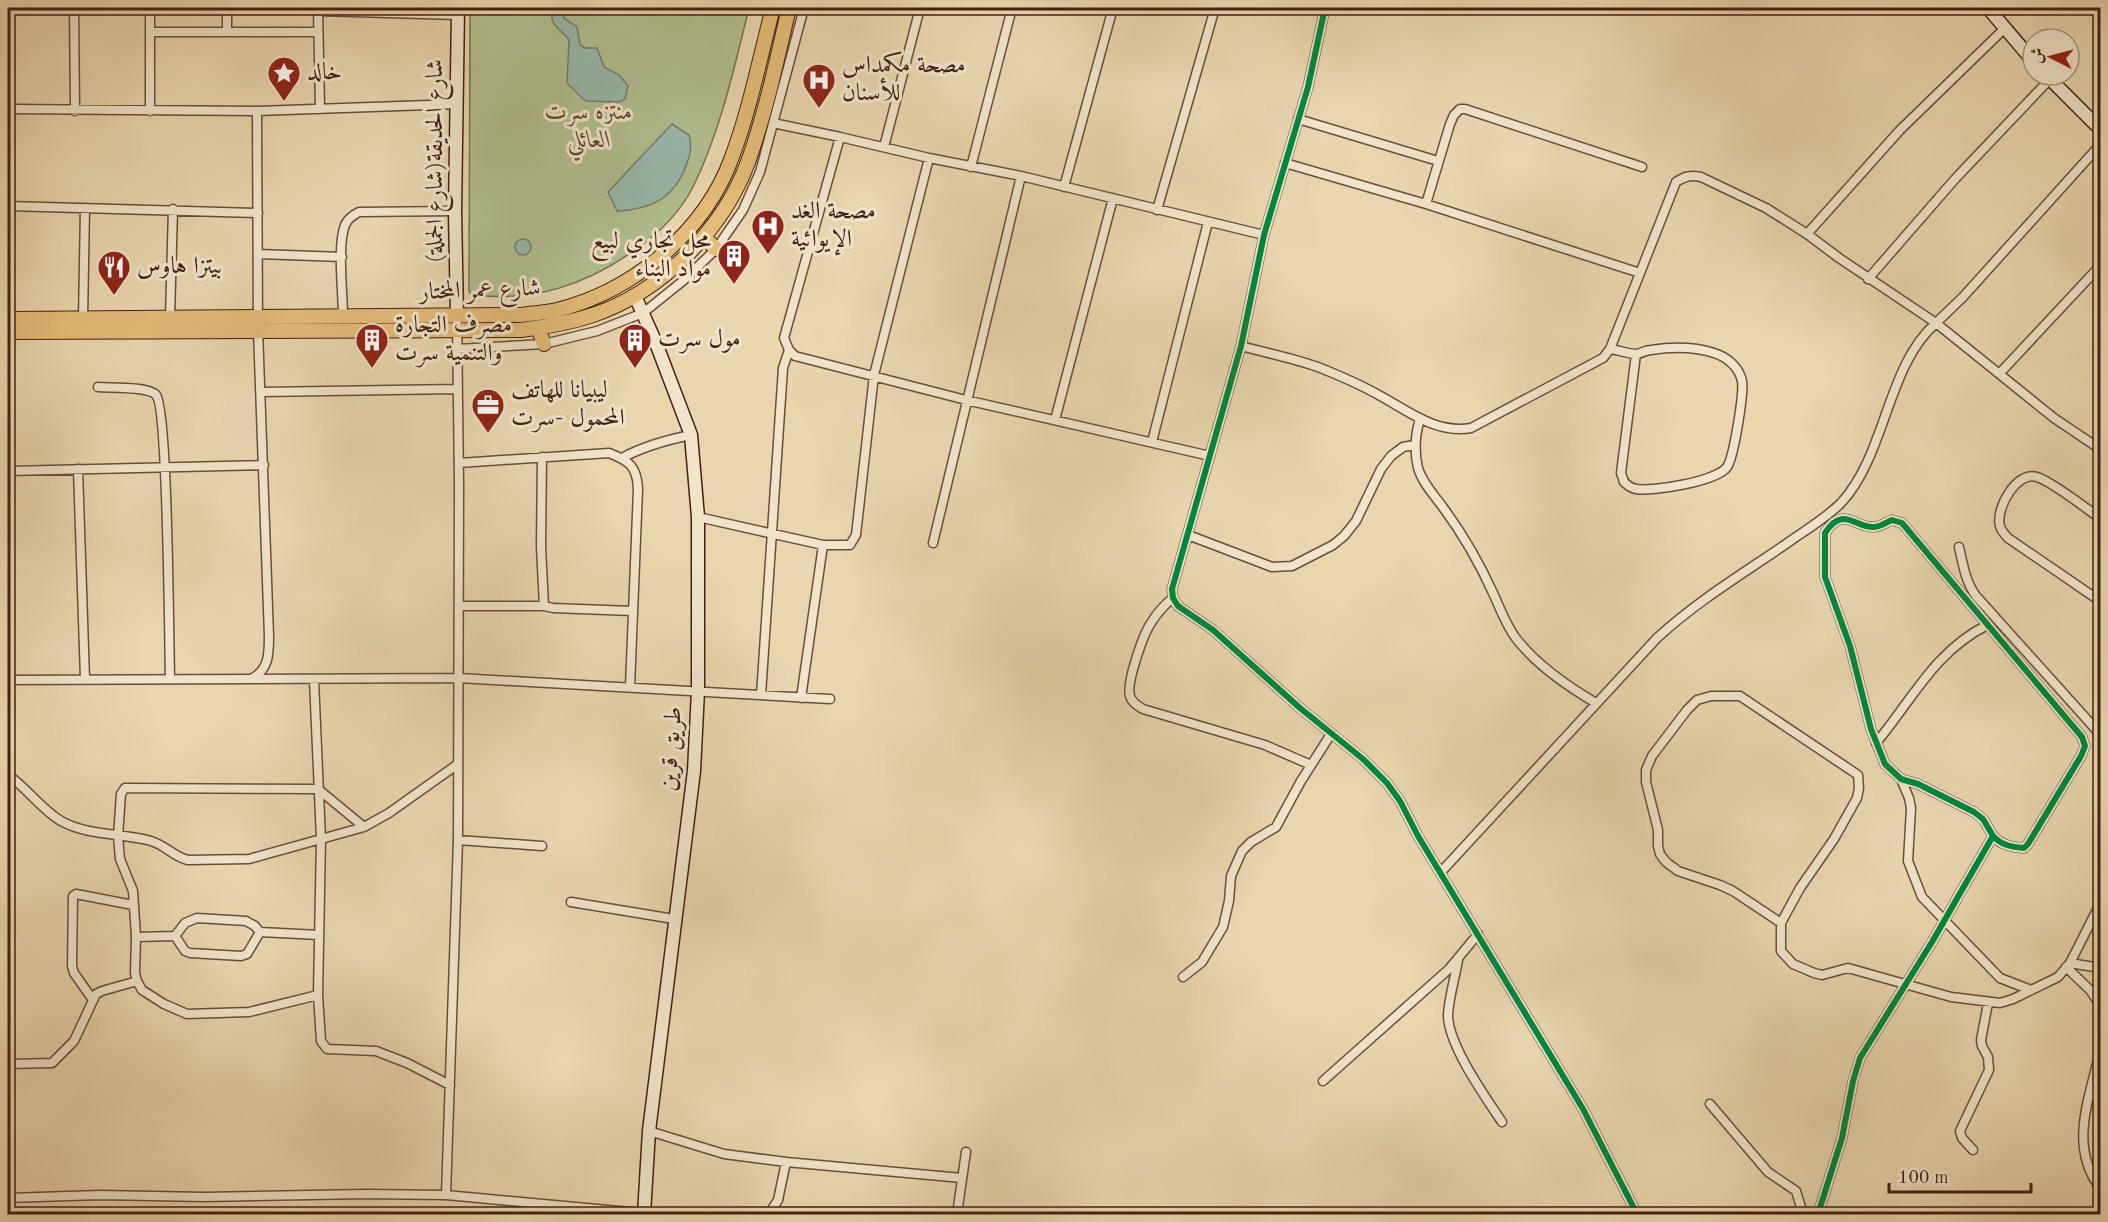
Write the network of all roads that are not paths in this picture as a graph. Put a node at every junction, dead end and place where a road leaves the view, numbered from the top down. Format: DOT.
graph roads {
  1 [pos="74,8"];
  2 [pos="150,8"];
  3 [pos="227,8"];
  4 [pos="772,8"];
  5 [pos="789,8"];
  6 [pos="804,8"];
  7 [pos="920,8"];
  8 [pos="1012,8"];
  9 [pos="1113,8"];
  10 [pos="1215,8"];
  11 [pos="1325,8"];
  12 [pos="1988,8"];
  13 [pos="318,9"];
  14 [pos="458,11"];
  15 [pos="2004,29"];
  16 [pos="150,32"];
  17 [pos="227,32"];
  18 [pos="318,32"];
  19 [pos="2021,48"];
  20 [pos="2039,87"];
  21 [pos="2058,87"];
  22 [pos="457,104"];
  23 [pos="8,109"];
  24 [pos="320,109"];
  25 [pos="75,111"];
  26 [pos="150,111"];
  27 [pos="257,111"];
  28 [pos="1298,119"];
  29 [pos="773,123"];
  30 [pos="2100,129"];
  31 [pos="840,137"];
  32 [pos="2100,145"];
  33 [pos="884,147"];
  34 [pos="929,158"];
  35 [pos="1438,161"];
  36 [pos="1285,163"];
  37 [pos="970,167"];
  38 [pos="1642,167"];
  39 [pos="1021,176"];
  40 [pos="1064,187"];
  41 [pos="1113,198"];
  42 [pos="1426,204"];
  43 [pos="8,206"];
  44 [pos="85,208"];
  45 [pos="173,209"];
  46 [pos="1157,210"];
  47 [pos="455,211"];
  48 [pos="258,213"];
  49 [pos="1208,222"];
  50 [pos="1807,234"];
  51 [pos="1264,235"];
  52 [pos="704,237"];
  53 [pos="716,249"];
  54 [pos="258,254"];
  55 [pos="342,257"];
  56 [pos="2100,266"];
  57 [pos="1640,273"];
  58 [pos="1868,279"];
  59 [pos="635,296"];
  60 [pos="643,313"];
  61 [pos="344,316"];
  62 [pos="456,316"];
  63 [pos="170,318"];
  64 [pos="83,319"];
  65 [pos="8,320"];
  66 [pos="329,323"];
  67 [pos="1935,323"];
  68 [pos="258,324"];
  69 [pos="538,328"];
  70 [pos="456,331"];
  71 [pos="8,332"];
  72 [pos="544,344"];
  73 [pos="1241,346"];
  74 [pos="457,348"];
  75 [pos="1610,349"];
  76 [pos="789,350"];
  77 [pos="1636,354"];
  78 [pos="2000,373"];
  79 [pos="874,375"];
  80 [pos="98,387"];
  81 [pos="457,388"];
  82 [pos="261,392"];
  83 [pos="966,400"];
  84 [pos="1420,419"];
  85 [pos="1055,420"];
  86 [pos="691,435"];
  87 [pos="1152,442"];
  88 [pos="1414,445"];
  89 [pos="2100,449"];
  90 [pos="1210,456"];
  91 [pos="542,457"];
  92 [pos="622,458"];
  93 [pos="459,463"];
  94 [pos="264,465"];
  95 [pos="164,466"];
  96 [pos="78,469"];
  97 [pos="8,471"];
  98 [pos="698,516"];
  99 [pos="2100,518"];
  100 [pos="772,533"];
  101 [pos="1188,535"];
  102 [pos="933,543"];
  103 [pos="823,545"];
  104 [pos="1959,547"];
  105 [pos="1173,598"];
  106 [pos="2100,601"];
  107 [pos="459,606"];
  108 [pos="544,606"];
  109 [pos="632,611"];
  110 [pos="1986,625"];
  111 [pos="170,678"];
  112 [pos="459,678"];
  113 [pos="85,679"];
  114 [pos="8,680"];
  115 [pos="244,680"];
  116 [pos="314,680"];
  117 [pos="630,687"];
  118 [pos="698,691"];
  119 [pos="761,695"];
  120 [pos="801,698"];
  121 [pos="830,699"];
  122 [pos="1596,703"];
  123 [pos="1331,734"];
  124 [pos="2100,734"];
  125 [pos="1876,743"];
  126 [pos="458,764"];
  127 [pos="1311,765"];
  128 [pos="8,775"];
  129 [pos="1901,779"];
  130 [pos="318,789"];
  131 [pos="364,827"];
  132 [pos="118,836"];
  133 [pos="1993,836"];
  134 [pos="321,839"];
  135 [pos="458,840"];
  136 [pos="542,846"];
  137 [pos="1441,872"];
  138 [pos="571,902"];
  139 [pos="2100,904"];
  140 [pos="133,905"];
  141 [pos="674,919"];
  142 [pos="1945,919"];
  143 [pos="1781,923"];
  144 [pos="260,932"];
  145 [pos="1478,934"];
  146 [pos="319,935"];
  147 [pos="175,936"];
  148 [pos="136,937"];
  149 [pos="1458,959"];
  150 [pos="2068,965"];
  151 [pos="2100,968"];
  152 [pos="1183,977"];
  153 [pos="137,981"];
  154 [pos="1906,984"];
  155 [pos="2031,990"];
  156 [pos="318,994"];
  157 [pos="93,1000"];
  158 [pos="1988,1003"];
  159 [pos="2100,1005"];
  160 [pos="2100,1051"];
  161 [pos="8,1064"];
  162 [pos="1323,1081"];
  163 [pos="450,1085"];
  164 [pos="1710,1104"];
  165 [pos="1502,1122"];
  166 [pos="649,1131"];
  167 [pos="1973,1150"];
  168 [pos="966,1152"];
  169 [pos="786,1162"];
  170 [pos="962,1178"];
  171 [pos="2100,1188"];
  172 [pos="446,1195"];
  173 [pos="8,1198"];
  174 [pos="647,1214"];
  175 [pos="769,1215"];
  176 [pos="957,1215"];
  177 [pos="1637,1215"];
  178 [pos="1803,1215"];
  179 [pos="1818,1215"];
  1 -- 25 [label="street"];
  2 -- 16 [label="street"];
  3 -- 17 [label="street"];
  4 -- 62 [label="main road, شارع عمر المختار"];
  5 -- 52 [label="main road"];
  6 -- 29 [label="street"];
  7 -- 33 [label="street"];
  8 -- 37 [label="street"];
  9 -- 40 [label="street"];
  10 -- 46 [label="street"];
  11 -- 28 [label="street"];
  12 -- 15 [label="main road"];
  13 -- 14 [label="street"];
  13 -- 18 [label="street"];
  14 -- 22 [label="main road, شارع الحديقة(شارع الجملة)"];
  15 -- 19 [label="main road"];
  15 -- 50 [label="street"];
  16 -- 17 [label="street"];
  16 -- 26 [label="street"];
  17 -- 18 [label="street"];
  18 -- 24 [label="street"];
  20 -- 58 [label="street"];
  21 -- 30 [label="main road"];
  22 -- 24 [label="street"];
  22 -- 47 [label="main road, شارع الحديقة(شارع الجملة)"];
  23 -- 25 [label="street"];
  24 -- 27 [label="street"];
  25 -- 26 [label="street"];
  26 -- 27 [label="street"];
  27 -- 48 [label="street"];
  28 -- 35 [label="street"];
  28 -- 36 [label="street"];
  29 -- 31 [label="street"];
  29 -- 53 [label="street"];
  31 -- 33 [label="street"];
  31 -- 76 [label="street"];
  32 -- 67 [label="street"];
  33 -- 34 [label="street"];
  34 -- 37 [label="street"];
  34 -- 79 [label="street"];
  35 -- 38 [label="street"];
  35 -- 42 [label="street"];
  36 -- 42 [label="street"];
  36 -- 51 [label="street"];
  37 -- 39 [label="street"];
  39 -- 40 [label="street"];
  39 -- 83 [label="street"];
  40 -- 41 [label="street"];
  41 -- 46 [label="street"];
  41 -- 85 [label="street"];
  42 -- 57 [label="street"];
  43 -- 44 [label="street"];
  44 -- 45 [label="street"];
  44 -- 64 [label="street"];
  45 -- 48 [label="street"];
  45 -- 63 [label="street"];
  46 -- 49 [label="street"];
  47 -- 55 [label="street"];
  47 -- 62 [label="main road, شارع الحديقة(شارع الجملة)"];
  48 -- 54 [label="street"];
  49 -- 51 [label="street"];
  49 -- 87 [label="street"];
  50 -- 57 [label="street"];
  50 -- 58 [label="street"];
  51 -- 73 [label="street"];
  52 -- 53 [label="main road"];
  52 -- 59 [label="main road"];
  53 -- 60 [label="street"];
  54 -- 55 [label="street"];
  54 -- 68 [label="street"];
  55 -- 61 [label="street"];
  56 -- 78 [label="street"];
  57 -- 75 [label="street"];
  58 -- 67 [label="street"];
  59 -- 60 [label="main road, طريق قرين"];
  59 -- 69 [label="main road"];
  60 -- 72 [label="street"];
  60 -- 86 [label="main road, طريق قرين"];
  61 -- 62 [label="main road, شارع عمر المختار"];
  61 -- 66 [label="main road, شارع عمر المختار"];
  62 -- 70 [label="street"];
  63 -- 64 [label="main road"];
  63 -- 68 [label="main road"];
  64 -- 65 [label="main road"];
  66 -- 68 [label="main road"];
  66 -- 70 [label="main road"];
  67 -- 78 [label="street"];
  67 -- 122 [label="street"];
  68 -- 71 [label="main road"];
  68 -- 82 [label="street"];
  69 -- 70 [label="main road"];
  69 -- 72 [label="main road"];
  70 -- 74 [label="street"];
  72 -- 74 [label="street"];
  73 -- 84 [label="street"];
  73 -- 90 [label="street"];
  74 -- 81 [label="street"];
  75 -- 77 [label="street"];
  75 -- 84 [label="street"];
  76 -- 79 [label="street"];
  76 -- 100 [label="street"];
  77 -- 77 [label="street"];
  78 -- 89 [label="street"];
  79 -- 83 [label="street"];
  79 -- 103 [label="street"];
  80 -- 95 [label="street"];
  81 -- 82 [label="street"];
  81 -- 93 [label="street"];
  82 -- 94 [label="street"];
  83 -- 85 [label="street"];
  83 -- 102 [label="street"];
  84 -- 88 [label="street"];
  85 -- 87 [label="street"];
  86 -- 92 [label="street"];
  86 -- 98 [label="main road, طريق قرين"];
  87 -- 90 [label="street"];
  88 -- 101 [label="street"];
  88 -- 122 [label="street"];
  90 -- 101 [label="street"];
  91 -- 92 [label="street"];
  91 -- 93 [label="street"];
  91 -- 108 [label="street"];
  92 -- 109 [label="street"];
  93 -- 107 [label="street"];
  94 -- 95 [label="street"];
  94 -- 115 [label="street"];
  95 -- 96 [label="street"];
  95 -- 111 [label="street"];
  96 -- 97 [label="street"];
  96 -- 113 [label="street"];
  98 -- 100 [label="street"];
  98 -- 118 [label="main road, طريق قرين"];
  99 -- 106 [label="street"];
  100 -- 103 [label="street"];
  100 -- 119 [label="street"];
  101 -- 105 [label="street"];
  103 -- 120 [label="street"];
  104 -- 124 [label="street"];
  105 -- 123 [label="street"];
  105 -- 127 [label="street"];
  107 -- 108 [label="street"];
  107 -- 112 [label="street"];
  108 -- 109 [label="street"];
  109 -- 117 [label="street"];
  110 -- 125 [label="street"];
  110 -- 125 [label="street"];
  110 -- 133 [label="street"];
  111 -- 113 [label="street"];
  111 -- 115 [label="street"];
  112 -- 116 [label="street"];
  112 -- 117 [label="street"];
  112 -- 126 [label="street"];
  113 -- 114 [label="street"];
  115 -- 116 [label="street"];
  116 -- 130 [label="street"];
  117 -- 118 [label="street"];
  118 -- 119 [label="street"];
  118 -- 141 [label="main road, طريق قرين"];
  119 -- 120 [label="street"];
  120 -- 121 [label="street"];
  122 -- 137 [label="street"];
  123 -- 127 [label="street"];
  123 -- 137 [label="street"];
  125 -- 129 [label="street"];
  126 -- 131 [label="street"];
  126 -- 135 [label="street"];
  127 -- 152 [label="street"];
  128 -- 132 [label="street"];
  129 -- 133 [label="street"];
  129 -- 142 [label="street"];
  130 -- 131 [label="street"];
  130 -- 132 [label="street"];
  130 -- 134 [label="street"];
  131 -- 134 [label="street"];
  132 -- 134 [label="street"];
  132 -- 140 [label="street"];
  133 -- 142 [label="street"];
  134 -- 146 [label="street"];
  135 -- 136 [label="street"];
  135 -- 163 [label="street"];
  137 -- 145 [label="street"];
  138 -- 141 [label="street"];
  139 -- 150 [label="street"];
  140 -- 148 [label="street"];
  140 -- 157 [label="street"];
  141 -- 166 [label="main road, طريق قرين"];
  142 -- 154 [label="street"];
  142 -- 155 [label="street"];
  143 -- 143 [label="street"];
  143 -- 154 [label="street"];
  144 -- 146 [label="street"];
  144 -- 147 [label="street"];
  144 -- 147 [label="street"];
  145 -- 149 [label="street"];
  145 -- 177 [label="street"];
  146 -- 156 [label="street"];
  147 -- 148 [label="street"];
  148 -- 153 [label="street"];
  149 -- 162 [label="street"];
  149 -- 165 [label="street"];
  150 -- 151 [label="street"];
  150 -- 155 [label="street"];
  150 -- 159 [label="street"];
  153 -- 156 [label="street"];
  153 -- 157 [label="street"];
  154 -- 158 [label="street"];
  154 -- 179 [label="street"];
  155 -- 158 [label="street"];
  156 -- 163 [label="street"];
  157 -- 161 [label="street"];
  158 -- 167 [label="street"];
  160 -- 171 [label="street"];
  163 -- 172 [label="street"];
  164 -- 178 [label="street"];
  166 -- 169 [label="street"];
  166 -- 174 [label="main road, طريق قرين"];
  168 -- 170 [label="street"];
  169 -- 170 [label="street"];
  169 -- 175 [label="street"];
  170 -- 176 [label="street"];
  172 -- 173 [label="street"];
  172 -- 174 [label="street"];
}
